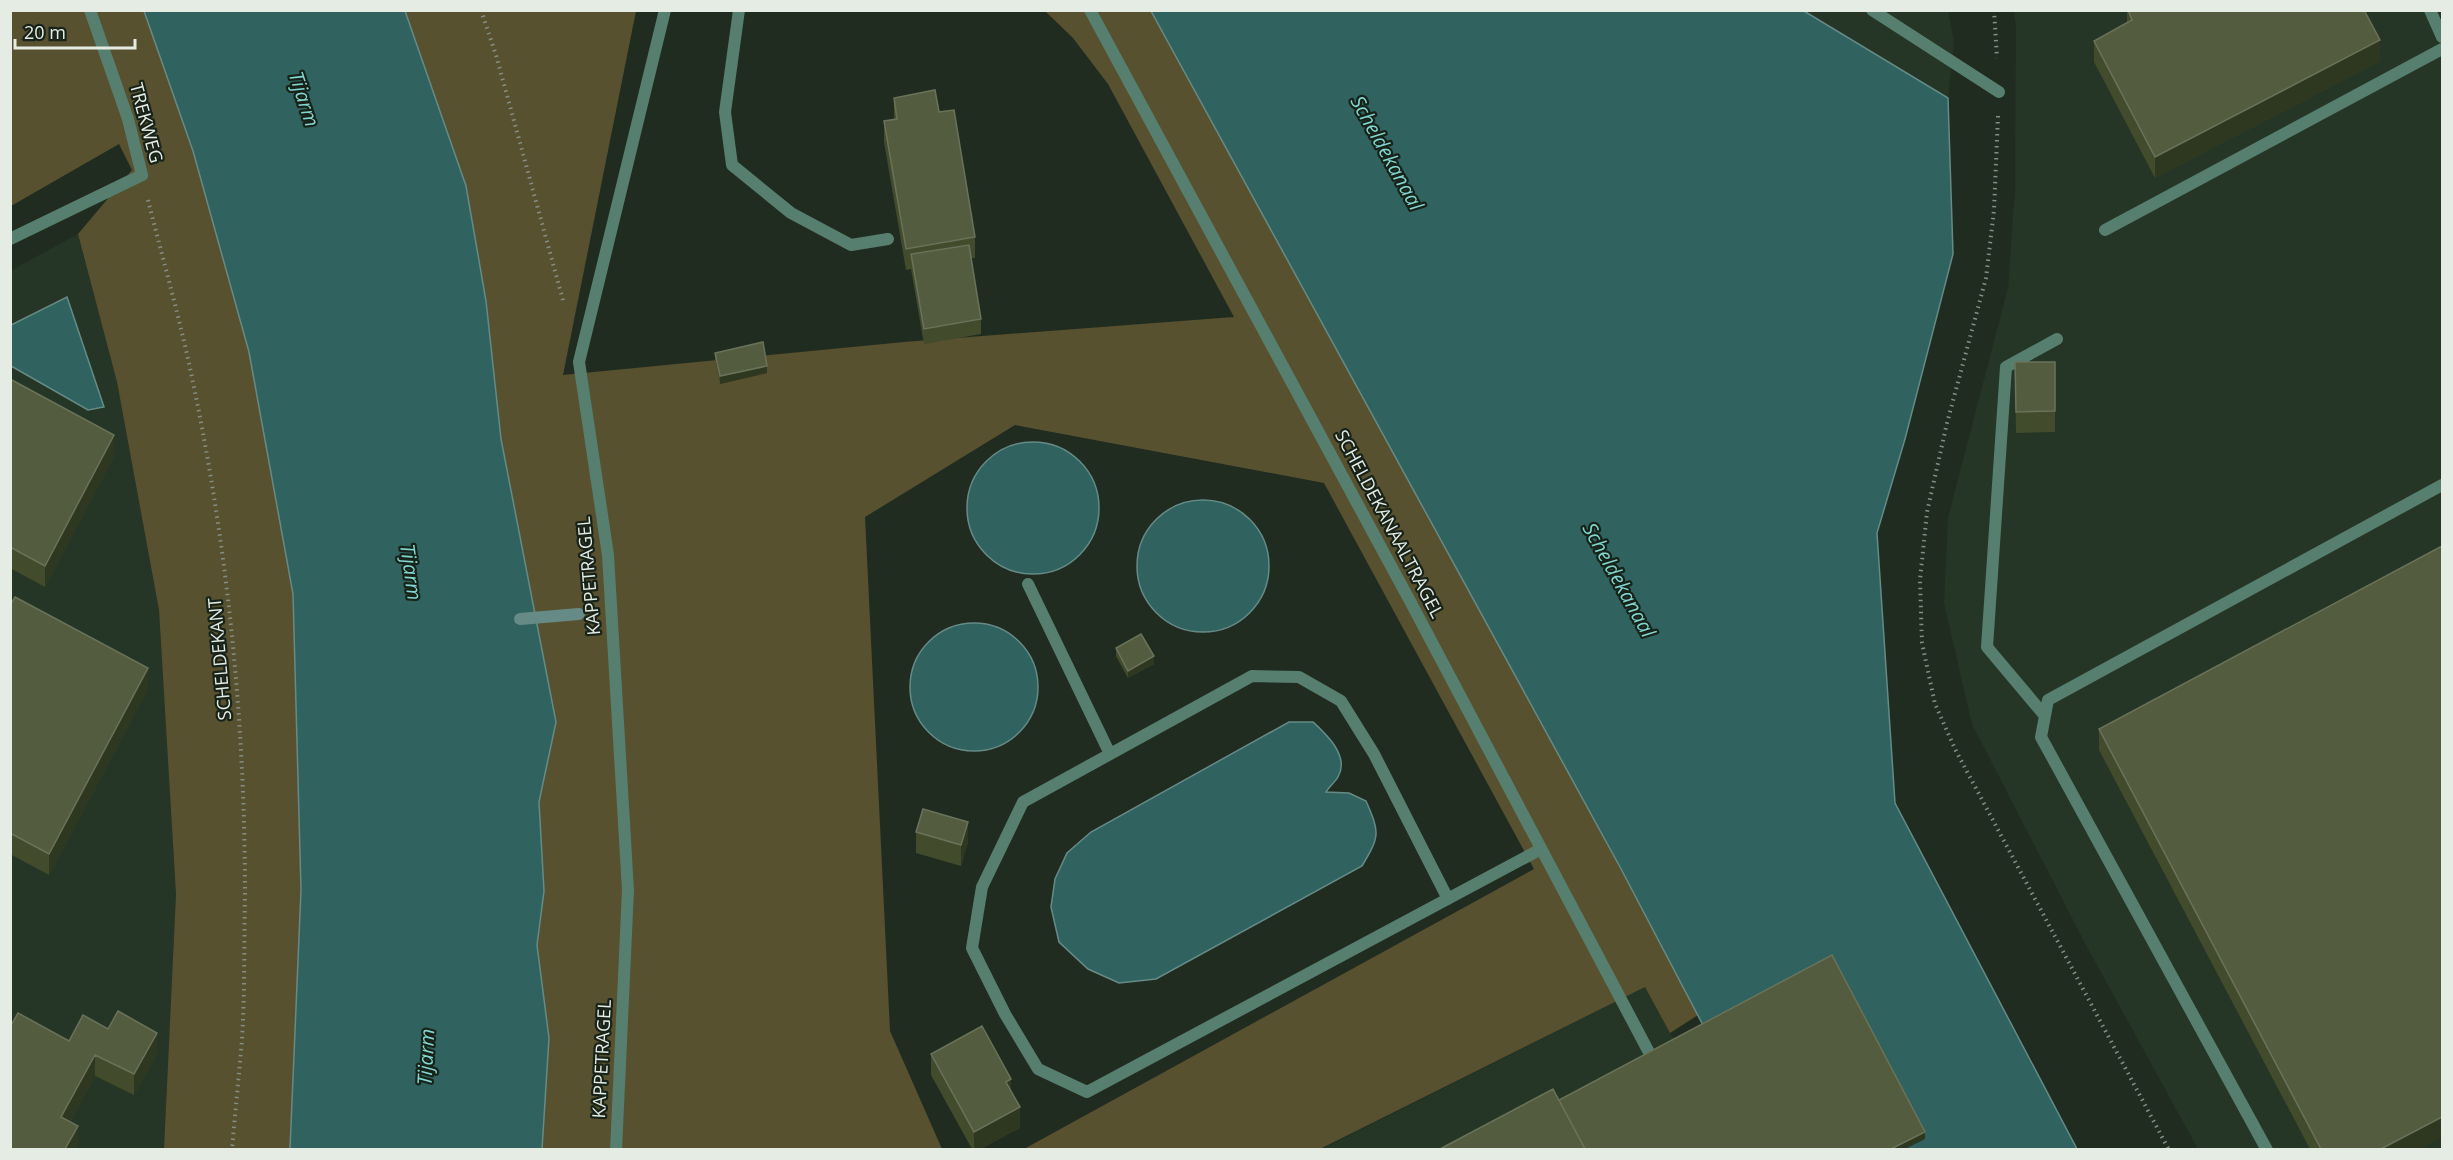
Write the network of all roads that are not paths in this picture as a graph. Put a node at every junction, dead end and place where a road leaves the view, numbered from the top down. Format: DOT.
graph roads {
  1 [pos="90,10"];
  2 [pos="664,10"];
  3 [pos="739,10"];
  4 [pos="1090,10"];
  5 [pos="1872,10"];
  6 [pos="2430,10"];
  7 [pos="2442,37"];
  8 [pos="2442,49"];
  9 [pos="1999,92"];
  10 [pos="2105,230"];
  11 [pos="10,239"];
  12 [pos="888,239"];
  13 [pos="2057,339"];
  14 [pos="2442,485"];
  15 [pos="1028,584"];
  16 [pos="2045,716"];
  17 [pos="1110,754"];
  18 [pos="1541,849"];
  19 [pos="1448,899"];
  20 [pos="1652,1058"];
  21 [pos="616,1149"];
  22 [pos="2267,1149"];
  1 -- 11 [label="street, TREKWEG"];
  2 -- 21 [label="street, KAPPETRAGEL"];
  3 -- 12 [label="street"];
  4 -- 18 [label="street, SCHELDEKANAALTRAGEL"];
  5 -- 9 [label="street"];
  6 -- 7 [label="street"];
  8 -- 10 [label="street"];
  13 -- 16 [label="street"];
  14 -- 16 [label="street"];
  15 -- 17 [label="street"];
  16 -- 22 [label="street"];
  17 -- 19 [label="street"];
  17 -- 19 [label="street"];
  18 -- 19 [label="street"];
  18 -- 20 [label="street, SCHELDEKANAALTRAGEL"];
}
